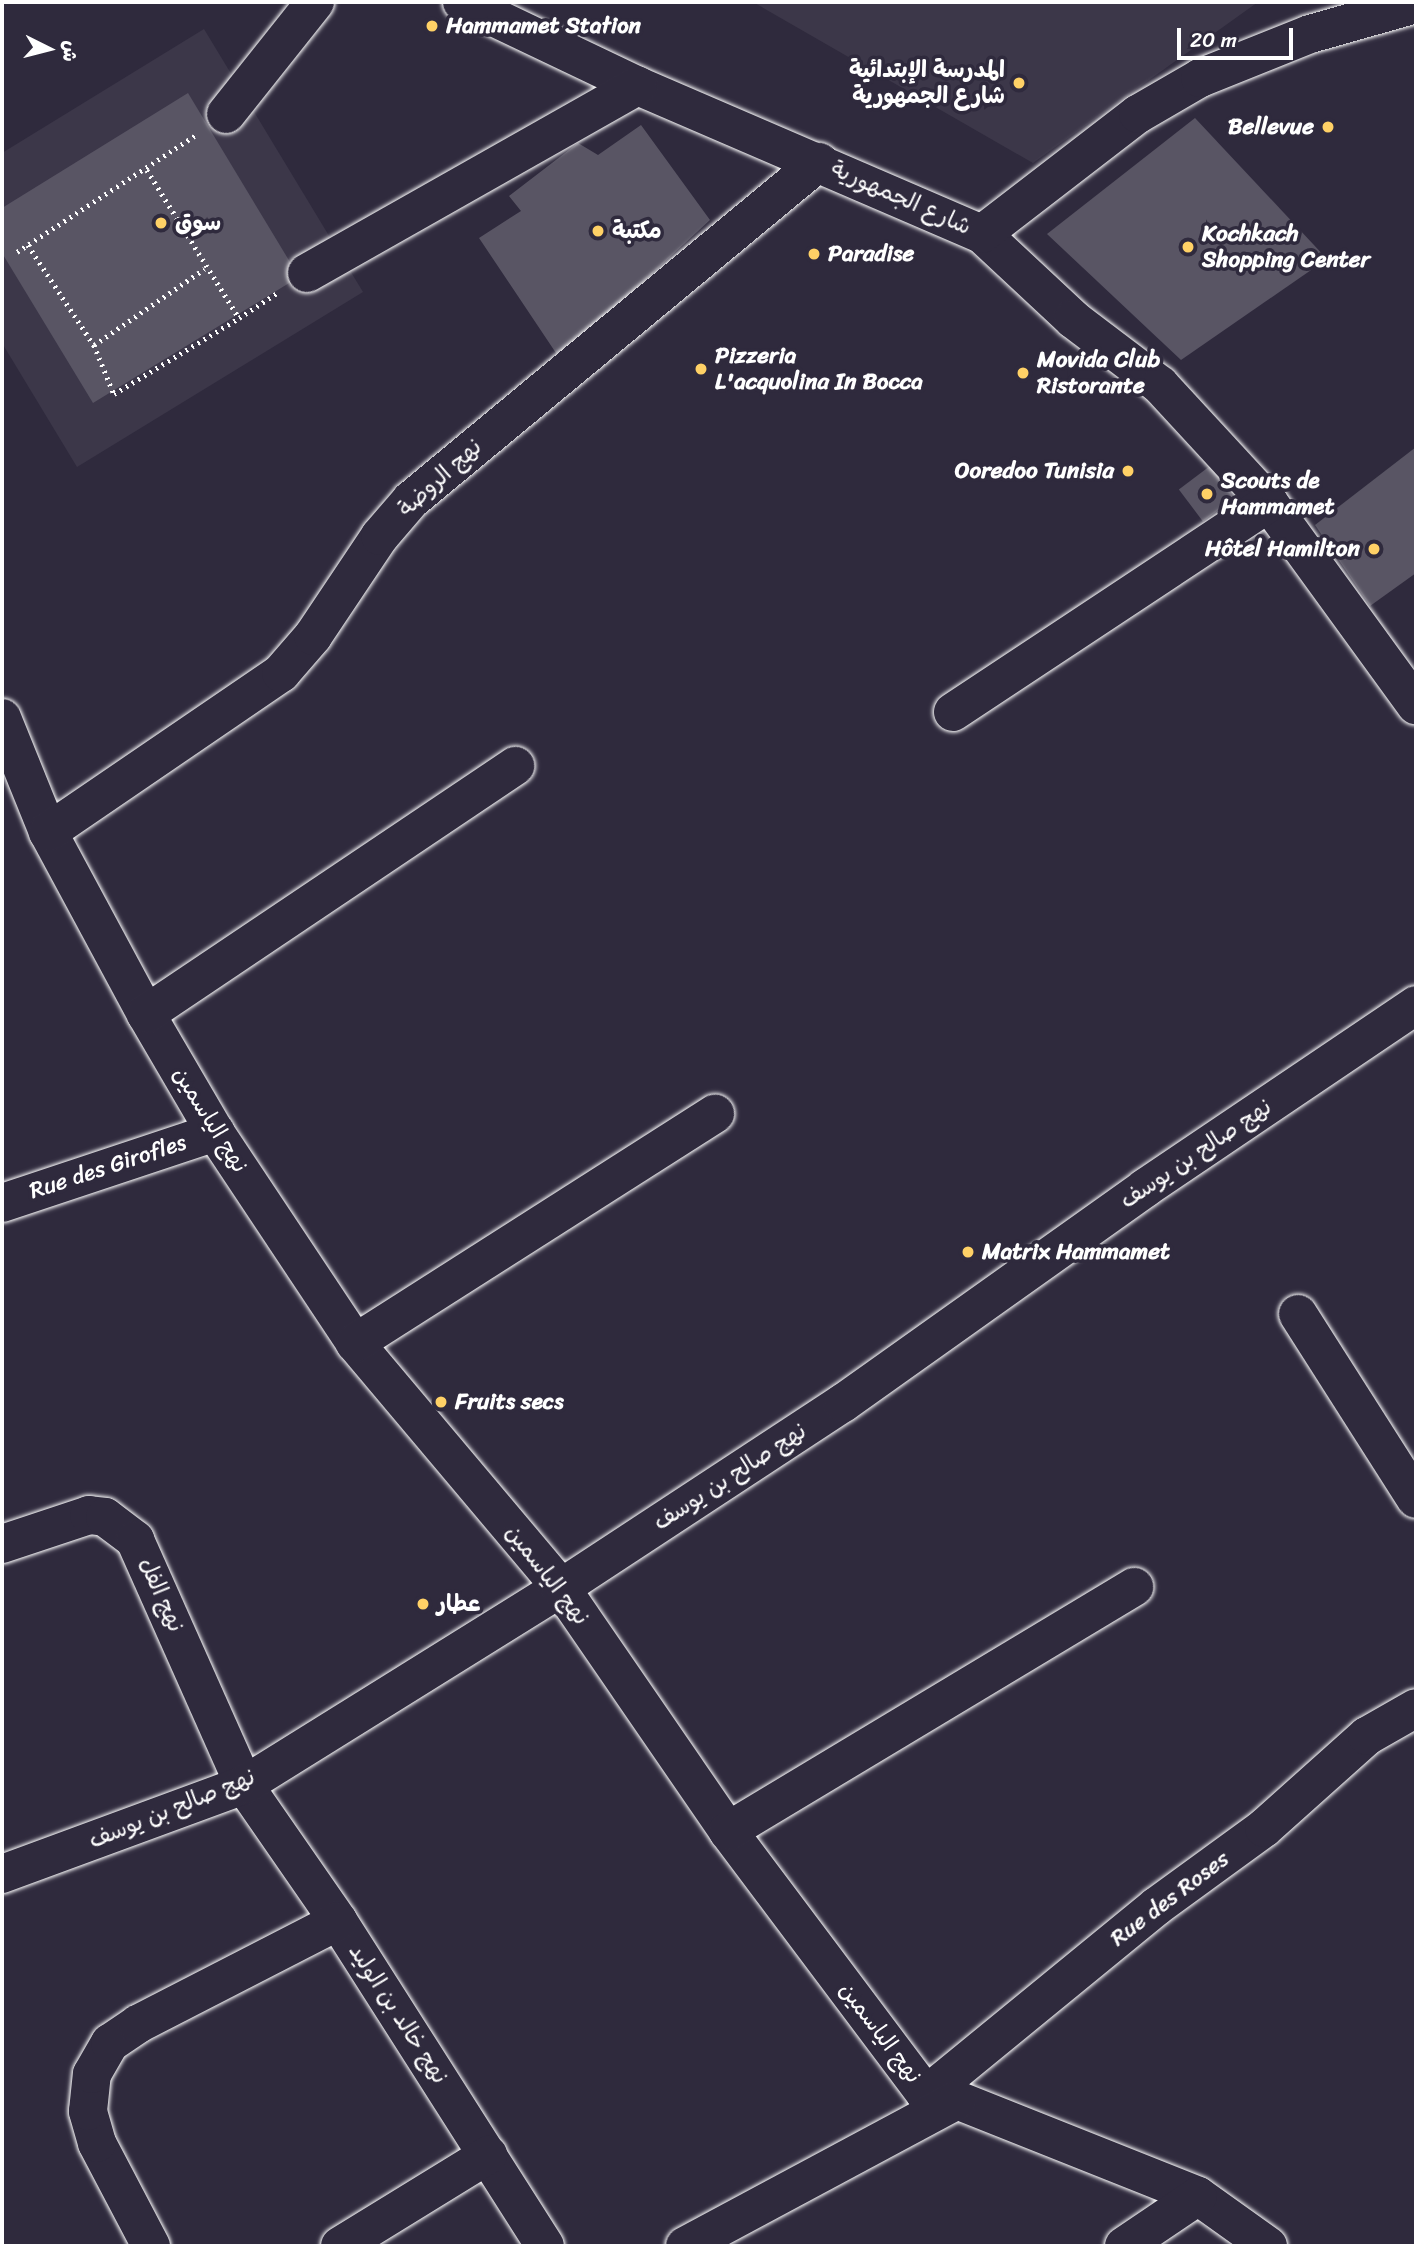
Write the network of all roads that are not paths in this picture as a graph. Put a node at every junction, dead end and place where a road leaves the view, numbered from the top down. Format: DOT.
graph roads {
  1 [pos="315,2"];
  2 [pos="463,2"];
  3 [pos="1416,4"];
  4 [pos="638,86"];
  5 [pos="226,114"];
  6 [pos="819,162"];
  7 [pos="982,234"];
  8 [pos="307,273"];
  9 [pos="1269,503"];
  10 [pos="1416,705"];
  11 [pos="953,712"];
  12 [pos="2,718"];
  13 [pos="515,766"];
  14 [pos="48,832"];
  15 [pos="1416,1005"];
  16 [pos="146,1014"];
  17 [pos="715,1114"];
  18 [pos="215,1132"];
  19 [pos="2,1203"];
  20 [pos="1298,1314"];
  21 [pos="355,1343"];
  22 [pos="1416,1499"];
  23 [pos="2,1544"];
  24 [pos="1134,1587"];
  25 [pos="561,1588"];
  26 [pos="1416,1707"];
  27 [pos="244,1785"];
  28 [pos="728,1831"];
  29 [pos="2,1874"];
  30 [pos="338,1921"];
  31 [pos="942,2097"];
  32 [pos="488,2155"];
  33 [pos="1198,2196"];
  34 [pos="151,2246"];
  35 [pos="340,2246"];
  36 [pos="545,2246"];
  37 [pos="685,2246"];
  38 [pos="1124,2246"];
  39 [pos="1268,2246"];
  1 -- 5 [label="street"];
  2 -- 4 [label="street, شارع الجمهورية"];
  3 -- 7 [label="street"];
  4 -- 6 [label="street, شارع الجمهورية"];
  4 -- 8 [label="street"];
  6 -- 7 [label="street, شارع الجمهورية"];
  6 -- 14 [label="street, نهج الروضة"];
  7 -- 9 [label="street, شارع الجمهورية"];
  9 -- 10 [label="street, شارع الجمهورية"];
  9 -- 11 [label="street"];
  12 -- 14 [label="street, نهج الياسمين"];
  13 -- 16 [label="street"];
  14 -- 16 [label="street, نهج الياسمين"];
  15 -- 25 [label="street, نهج صالح بن يوسف"];
  16 -- 18 [label="street, نهج الياسمين"];
  17 -- 21 [label="street"];
  18 -- 19 [label="street, Rue des Girofles"];
  18 -- 21 [label="street, نهج الياسمين"];
  20 -- 22 [label="street"];
  21 -- 25 [label="street, نهج الياسمين"];
  23 -- 27 [label="street, نهج الفل"];
  24 -- 28 [label="street"];
  25 -- 27 [label="street, نهج صالح بن يوسف"];
  25 -- 28 [label="street, نهج الياسمين"];
  26 -- 31 [label="street, Rue des Roses"];
  27 -- 29 [label="street, نهج صالح بن يوسف"];
  27 -- 30 [label="street, نهج خالد بن الوليد"];
  28 -- 31 [label="street, نهج الياسمين"];
  30 -- 32 [label="street, نهج خالد بن الوليد"];
  30 -- 34 [label="street"];
  31 -- 33 [label="street"];
  31 -- 37 [label="street, Rue des Roses"];
  32 -- 35 [label="street"];
  32 -- 36 [label="street, نهج خالد بن الوليد"];
  33 -- 38 [label="street"];
  33 -- 39 [label="street"];
}
